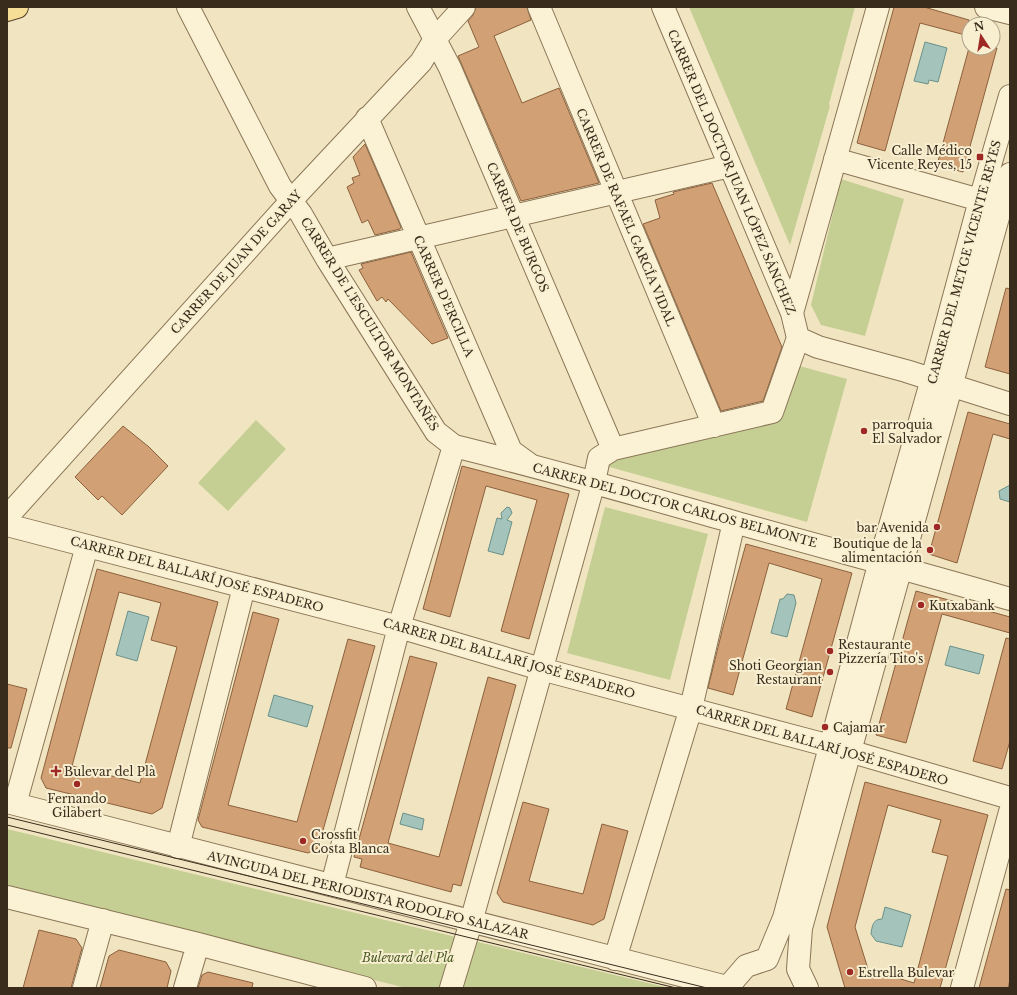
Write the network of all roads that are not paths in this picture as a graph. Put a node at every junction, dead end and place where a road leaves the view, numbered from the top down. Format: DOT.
graph roads {
  1 [pos="16,7"];
  2 [pos="188,7"];
  3 [pos="418,7"];
  4 [pos="464,7"];
  5 [pos="539,7"];
  6 [pos="663,7"];
  7 [pos="878,7"];
  8 [pos="986,7"];
  9 [pos="7,10"];
  10 [pos="1010,13"];
  11 [pos="435,39"];
  12 [pos="1010,96"];
  13 [pos="367,118"];
  14 [pos="835,159"];
  15 [pos="730,166"];
  16 [pos="1010,174"];
  17 [pos="616,192"];
  18 [pos="980,200"];
  19 [pos="292,201"];
  20 [pos="1006,207"];
  21 [pos="514,216"];
  22 [pos="418,237"];
  23 [pos="326,259"];
  24 [pos="792,313"];
  25 [pos="798,338"];
  26 [pos="942,382"];
  27 [pos="1010,404"];
  28 [pos="714,426"];
  29 [pos="454,446"];
  30 [pos="613,449"];
  31 [pos="530,465"];
  32 [pos="594,482"];
  33 [pos="7,517"];
  34 [pos="734,522"];
  35 [pos="7,525"];
  36 [pos="87,546"];
  37 [pos="880,561"];
  38 [pos="901,567"];
  39 [pos="244,587"];
  40 [pos="1010,599"];
  41 [pos="399,627"];
  42 [pos="541,669"];
  43 [pos="691,708"];
  44 [pos="840,748"];
  45 [pos="1010,798"];
  46 [pos="11,803"];
  47 [pos="1010,812"];
  48 [pos="178,847"];
  49 [pos="332,885"];
  50 [pos="7,897"];
  51 [pos="103,920"];
  52 [pos="471,922"];
  53 [pos="198,944"];
  54 [pos="615,959"];
  55 [pos="767,959"];
  56 [pos="798,968"];
  57 [pos="727,987"];
  58 [pos="84,988"];
  59 [pos="185,988"];
  60 [pos="365,988"];
  61 [pos="451,988"];
  62 [pos="807,988"];
  63 [pos="962,988"];
  1 -- 9 [label="main road"];
  2 -- 19 [label="street, CARRER DE L'ESCULTOR MONTAÑÉS"];
  3 -- 11 [label="street, CARRER DE BURGOS"];
  4 -- 11 [label="street, CARRER DE JUAN DE GARAY"];
  5 -- 17 [label="street, CARRER DE RAFAEL GARCÍA VIDAL"];
  6 -- 15 [label="street, CARRER DEL DOCTOR JUAN LÓPEZ SÁNCHEZ"];
  7 -- 14 [label="street"];
  8 -- 10 [label="street"];
  11 -- 13 [label="street, CARRER DE JUAN DE GARAY"];
  11 -- 21 [label="street, CARRER DE BURGOS"];
  12 -- 18 [label="street, CARRER DEL METGE VICENTE REYES"];
  13 -- 19 [label="street, CARRER DE JUAN DE GARAY"];
  13 -- 22 [label="street, CARRER D'ERCILLA"];
  14 -- 18 [label="street"];
  14 -- 24 [label="street"];
  15 -- 17 [label="street"];
  15 -- 24 [label="street, CARRER DEL DOCTOR JUAN LÓPEZ SÁNCHEZ"];
  16 -- 20 [label="street, CARRER DEL METGE VICENTE REYES"];
  17 -- 21 [label="street"];
  17 -- 28 [label="street, CARRER DE RAFAEL GARCÍA VIDAL"];
  18 -- 26 [label="street, CARRER DEL METGE VICENTE REYES"];
  19 -- 23 [label="street, CARRER DE L'ESCULTOR MONTAÑÉS"];
  19 -- 33 [label="street, CARRER DE JUAN DE GARAY"];
  20 -- 26 [label="street, CARRER DEL METGE VICENTE REYES"];
  21 -- 22 [label="street"];
  21 -- 30 [label="street, CARRER DE BURGOS"];
  22 -- 23 [label="street"];
  22 -- 31 [label="street, CARRER D'ERCILLA"];
  23 -- 29 [label="street, CARRER DE L'ESCULTOR MONTAÑÉS"];
  24 -- 25 [label="street, CARRER DEL DOCTOR JUAN LÓPEZ SÁNCHEZ"];
  25 -- 26 [label="street"];
  25 -- 28 [label="street"];
  26 -- 27 [label="street"];
  26 -- 37 [label="street, CARRER DEL METGE VICENTE REYES"];
  26 -- 38 [label="street, CARRER DEL METGE VICENTE REYES"];
  28 -- 30 [label="street"];
  29 -- 31 [label="street, CARRER DEL DOCTOR CARLOS BELMONTE"];
  29 -- 41 [label="street"];
  30 -- 32 [label="street"];
  31 -- 32 [label="street, CARRER DEL DOCTOR CARLOS BELMONTE"];
  32 -- 34 [label="street, CARRER DEL DOCTOR CARLOS BELMONTE"];
  32 -- 42 [label="street"];
  34 -- 37 [label="street, CARRER DEL DOCTOR CARLOS BELMONTE"];
  34 -- 43 [label="street"];
  35 -- 36 [label="street, CARRER DEL BALLARÍ JOSÉ ESPADERO"];
  36 -- 39 [label="street, CARRER DEL BALLARÍ JOSÉ ESPADERO"];
  36 -- 46 [label="street"];
  37 -- 38 [label="street, CARRER DEL DOCTOR CARLOS BELMONTE"];
  37 -- 44 [label="street, CARRER DEL METGE VICENTE REYES"];
  38 -- 40 [label="street, CARRER DEL DOCTOR CARLOS BELMONTE"];
  38 -- 44 [label="street, CARRER DEL METGE VICENTE REYES"];
  39 -- 41 [label="street, CARRER DEL BALLARÍ JOSÉ ESPADERO"];
  39 -- 48 [label="street"];
  41 -- 42 [label="street, CARRER DEL BALLARÍ JOSÉ ESPADERO"];
  41 -- 49 [label="street"];
  42 -- 43 [label="street, CARRER DEL BALLARÍ JOSÉ ESPADERO"];
  42 -- 52 [label="street"];
  43 -- 44 [label="street, CARRER DEL BALLARÍ JOSÉ ESPADERO"];
  43 -- 54 [label="street"];
  44 -- 45 [label="street, CARRER DEL BALLARÍ JOSÉ ESPADERO"];
  44 -- 55 [label="street, CARRER DEL METGE VICENTE REYES"];
  44 -- 56 [label="street, CARRER DEL METGE VICENTE REYES"];
  46 -- 48 [label="street, AVINGUDA DEL PERIODISTA RODOLFO SALAZAR"];
  47 -- 63 [label="street"];
  48 -- 49 [label="street, AVINGUDA DEL PERIODISTA RODOLFO SALAZAR"];
  49 -- 52 [label="street, AVINGUDA DEL PERIODISTA RODOLFO SALAZAR"];
  50 -- 51 [label="street"];
  51 -- 53 [label="street"];
  51 -- 58 [label="street"];
  52 -- 54 [label="street, AVINGUDA DEL PERIODISTA RODOLFO SALAZAR"];
  52 -- 61 [label="street"];
  53 -- 59 [label="street"];
  53 -- 60 [label="street"];
  54 -- 57 [label="street, AVINGUDA DEL PERIODISTA RODOLFO SALAZAR"];
  55 -- 56 [label="street"];
  55 -- 57 [label="street"];
  56 -- 62 [label="street"];
}
